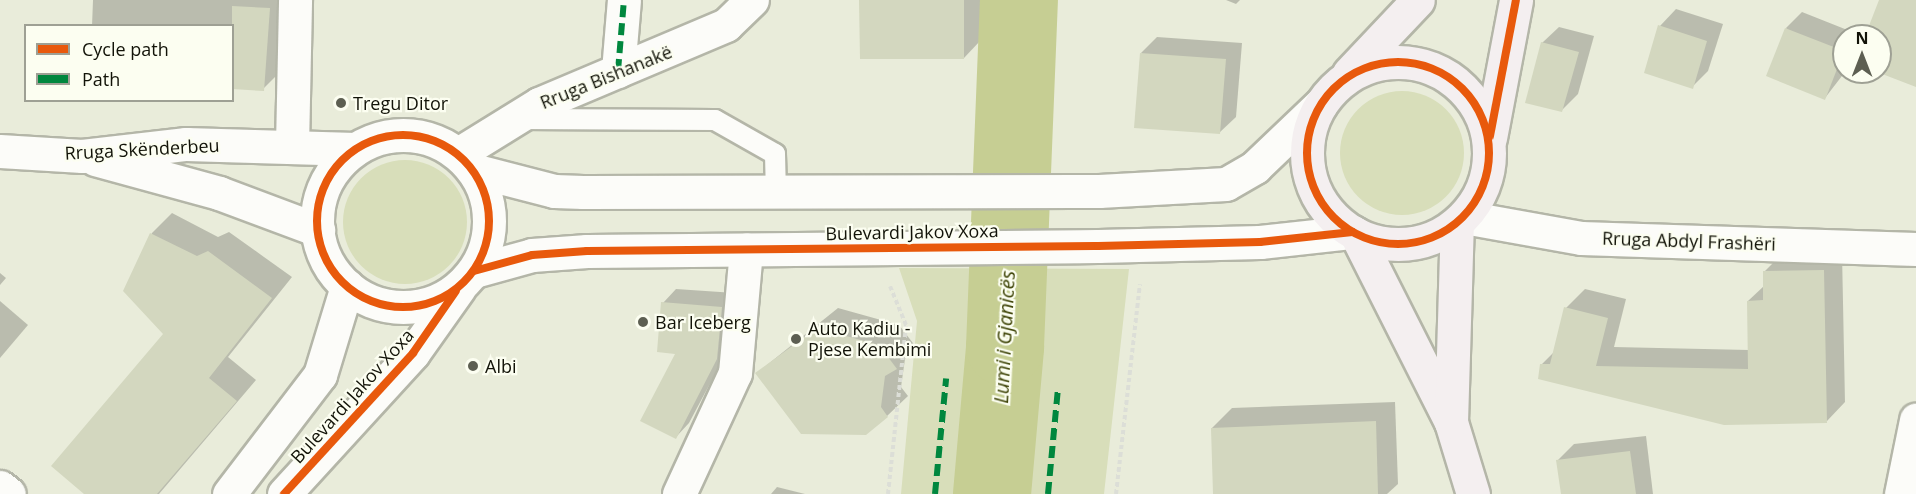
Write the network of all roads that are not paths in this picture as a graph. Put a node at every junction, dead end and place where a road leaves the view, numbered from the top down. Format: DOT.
graph roads {
  1 [pos="294,0"];
  2 [pos="624,0"];
  3 [pos="752,0"];
  4 [pos="1418,0"];
  5 [pos="1516,0"];
  6 [pos="618,71"];
  7 [pos="1329,95"];
  8 [pos="511,119"];
  9 [pos="1489,142"];
  10 [pos="292,146"];
  11 [pos="355,149"];
  12 [pos="0,151"];
  13 [pos="82,156"];
  14 [pos="466,162"];
  15 [pos="776,194"];
  16 [pos="1460,220"];
  17 [pos="318,230"];
  18 [pos="1354,233"];
  19 [pos="746,249"];
  20 [pos="1916,249"];
  21 [pos="467,279"];
  22 [pos="347,286"];
  23 [pos="1916,420"];
  24 [pos="1450,422"];
  25 [pos="0,487"];
  26 [pos="9,494"];
  27 [pos="229,494"];
  28 [pos="284,494"];
  29 [pos="679,494"];
  30 [pos="1473,494"];
  31 [pos="1901,494"];
  1 -- 10 [label="main road"];
  2 -- 6 [label="main road"];
  3 -- 6 [label="main road, Rruga Bishanakë"];
  4 -- 7 [label="main road"];
  5 -- 9 [label="main road"];
  6 -- 8 [label="main road, Rruga Bishanakë"];
  7 -- 9 [label="main road"];
  7 -- 15 [label="main road"];
  7 -- 18 [label="main road"];
  8 -- 14 [label="main road, Rruga Bishanakë"];
  8 -- 15 [label="lane"];
  9 -- 16 [label="main road"];
  10 -- 11 [label="main road, Rruga Skënderbeu"];
  10 -- 13 [label="main road, Rruga Skënderbeu"];
  11 -- 14 [label="main road"];
  11 -- 17 [label="main road"];
  12 -- 13 [label="main road, Rruga Skënderbeu"];
  13 -- 17 [label="main road"];
  14 -- 15 [label="main road"];
  14 -- 21 [label="main road"];
  16 -- 18 [label="main road"];
  16 -- 20 [label="main road, Rruga Abdyl Frashëri"];
  16 -- 24 [label="main road"];
  17 -- 22 [label="main road"];
  18 -- 19 [label="main road, Bulevardi Jakov Xoxa"];
  18 -- 24 [label="main road"];
  19 -- 21 [label="main road, Bulevardi Jakov Xoxa"];
  19 -- 29 [label="main road"];
  21 -- 22 [label="main road"];
  21 -- 28 [label="main road, Bulevardi Jakov Xoxa"];
  22 -- 27 [label="main road, Bulevardi Jakov Xoxa"];
  23 -- 31 [label="main road"];
  24 -- 30 [label="main road"];
  25 -- 26 [label="main road"];
}
